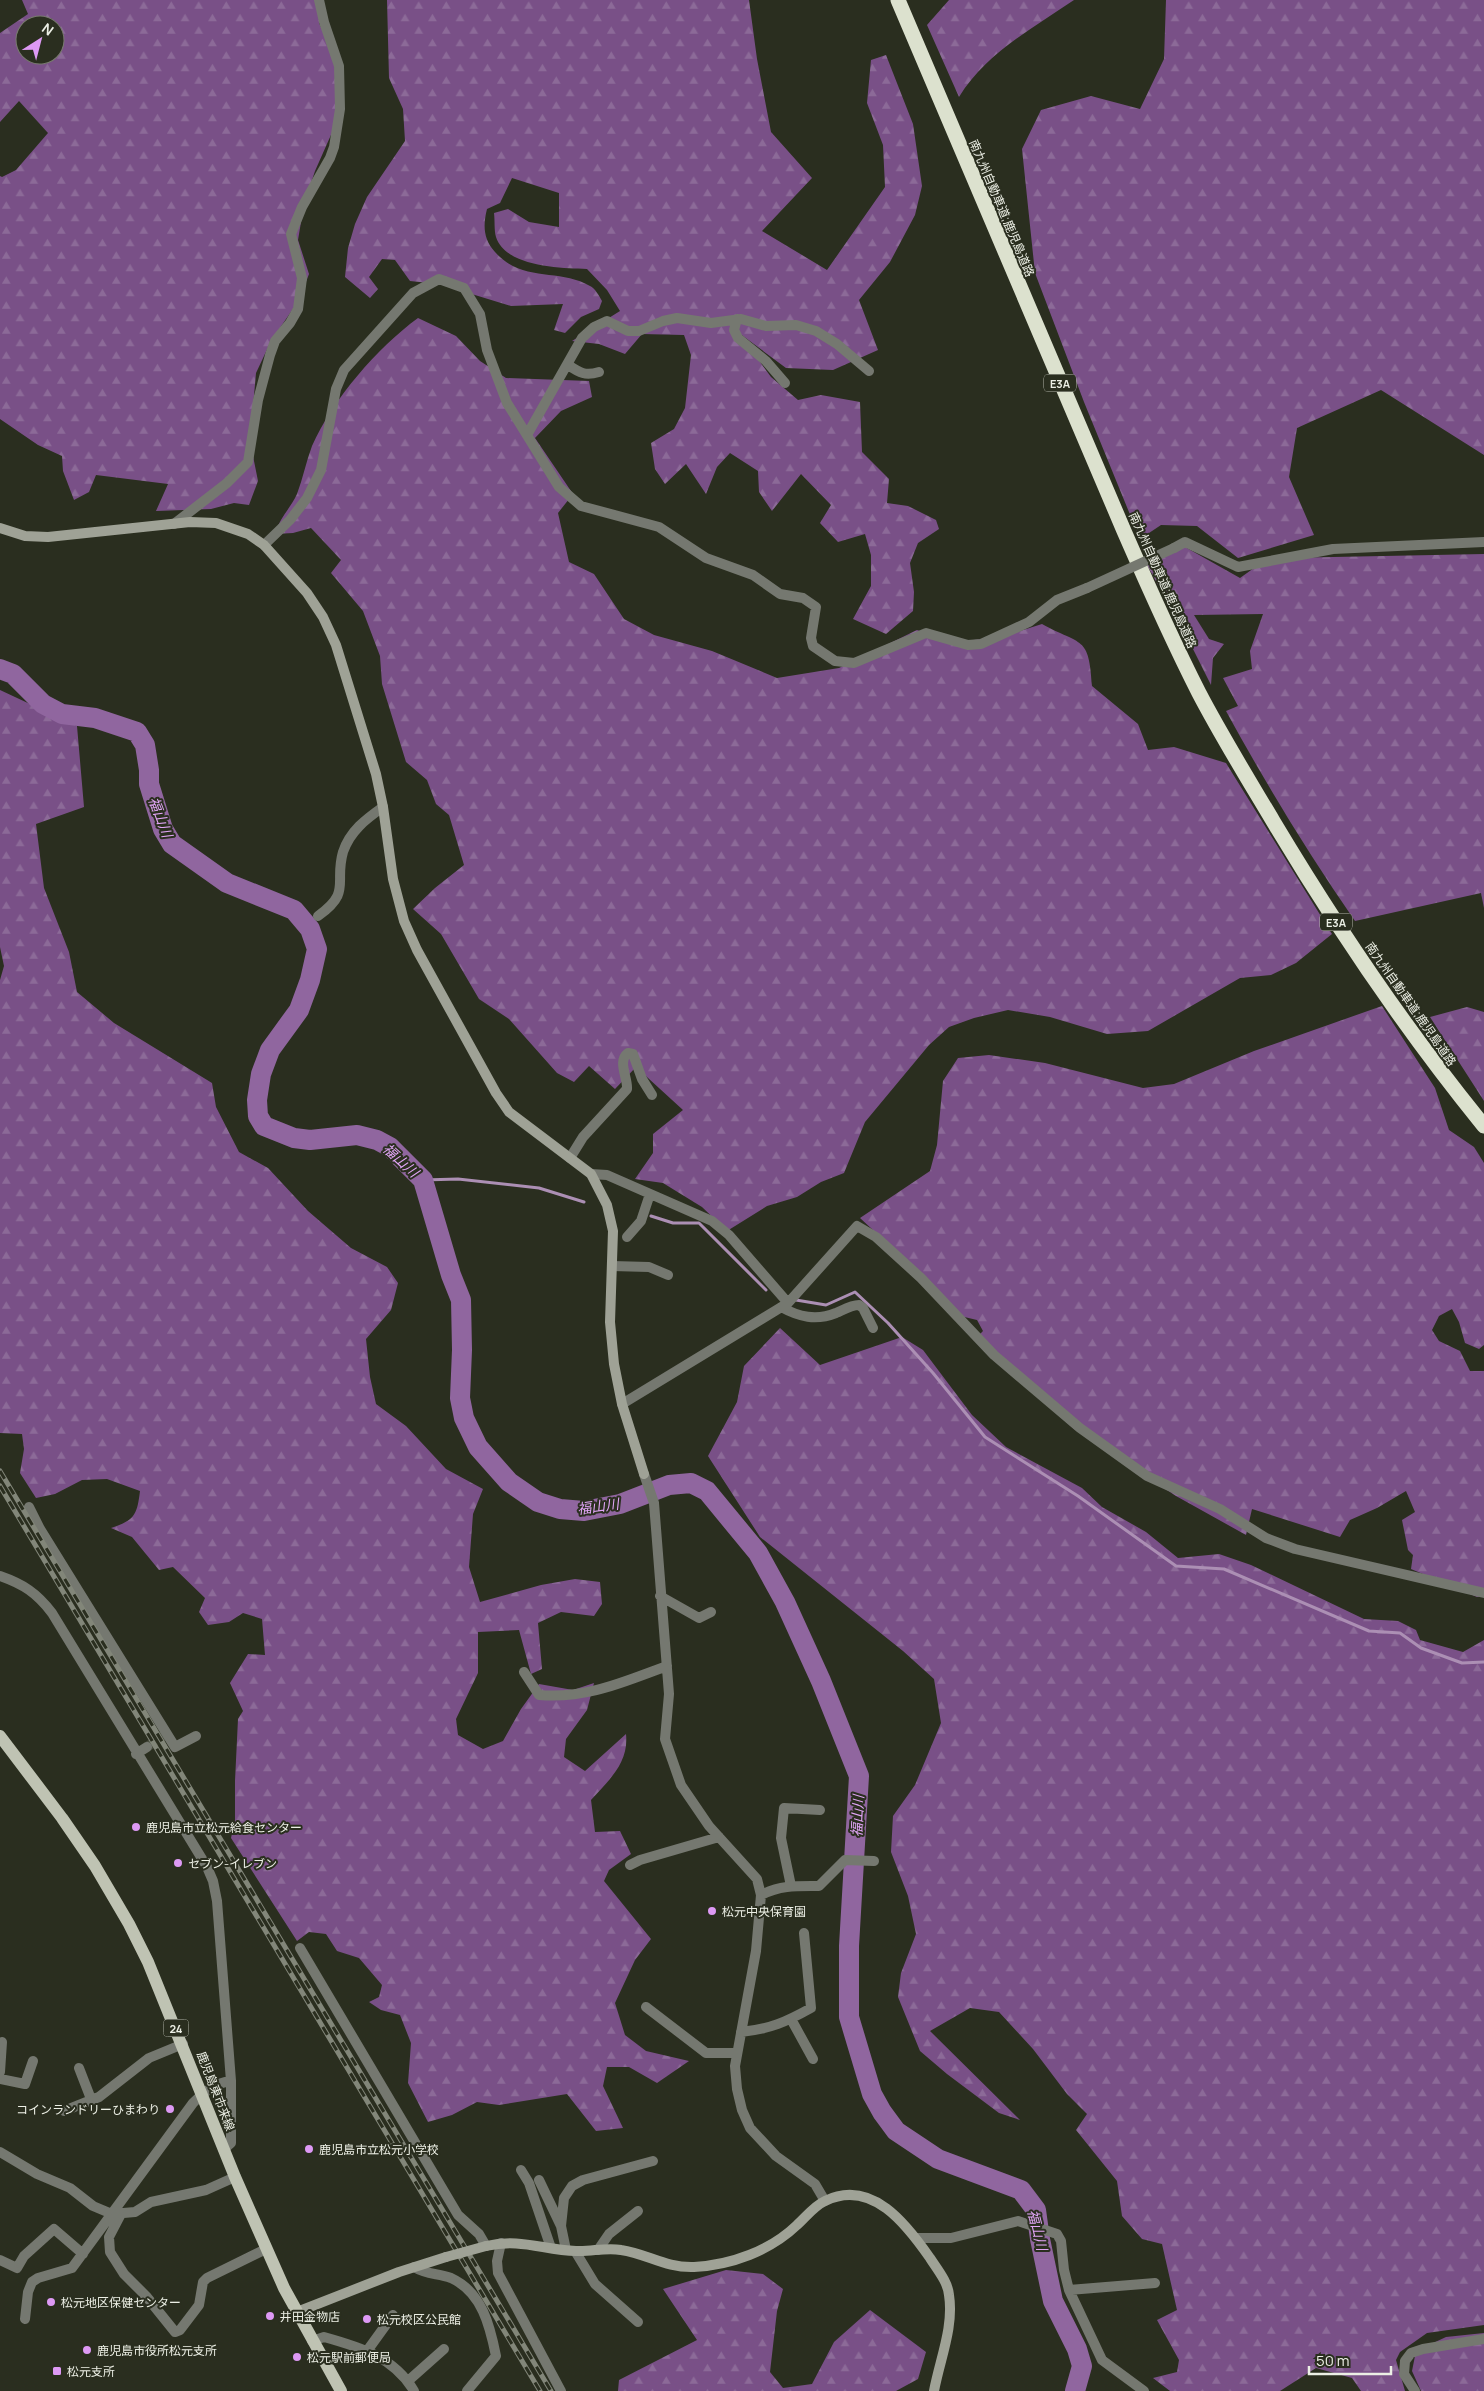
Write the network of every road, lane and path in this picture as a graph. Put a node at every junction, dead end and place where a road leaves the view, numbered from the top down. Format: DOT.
graph roads {
  1 [pos="319,0"];
  2 [pos="898,0"];
  3 [pos="737,319"];
  4 [pos="568,365"];
  5 [pos="869,371"];
  6 [pos="600,372"];
  7 [pos="785,383"];
  8 [pos="527,436"];
  9 [pos="174,524"];
  10 [pos="0,528"];
  11 [pos="1484,542"];
  12 [pos="264,545"];
  13 [pos="383,807"];
  14 [pos="318,916"];
  15 [pos="652,1095"];
  16 [pos="1484,1126"];
  17 [pos="570,1158"];
  18 [pos="591,1174"];
  19 [pos="650,1194"];
  20 [pos="627,1237"];
  21 [pos="612,1266"];
  22 [pos="668,1275"];
  23 [pos="784,1305"];
  24 [pos="873,1328"];
  25 [pos="622,1404"];
  26 [pos="29,1507"];
  27 [pos="0,1576"];
  28 [pos="1484,1593"];
  29 [pos="660,1596"];
  30 [pos="711,1612"];
  31 [pos="666,1666"];
  32 [pos="524,1672"];
  33 [pos="0,1736"];
  34 [pos="196,1736"];
  35 [pos="147,1747"];
  36 [pos="136,1754"];
  37 [pos="820,1810"];
  38 [pos="719,1837"];
  39 [pos="874,1861"];
  40 [pos="630,1865"];
  41 [pos="791,1886"];
  42 [pos="761,1896"];
  43 [pos="804,1933"];
  44 [pos="300,1948"];
  45 [pos="646,2007"];
  46 [pos="791,2019"];
  47 [pos="741,2032"];
  48 [pos="2,2042"];
  49 [pos="183,2044"];
  50 [pos="737,2053"];
  51 [pos="813,2059"];
  52 [pos="33,2061"];
  53 [pos="79,2068"];
  54 [pos="0,2072"];
  55 [pos="0,2080"];
  56 [pos="231,2081"];
  57 [pos="203,2093"];
  58 [pos="91,2099"];
  59 [pos="64,2111"];
  60 [pos="224,2149"];
  61 [pos="0,2152"];
  62 [pos="654,2162"];
  63 [pos="521,2170"];
  64 [pos="236,2177"];
  65 [pos="538,2180"];
  66 [pos="825,2201"];
  67 [pos="638,2211"];
  68 [pos="117,2214"];
  69 [pos="561,2226"];
  70 [pos="916,2238"];
  71 [pos="501,2243"];
  72 [pos="486,2246"];
  73 [pos="266,2248"];
  74 [pos="551,2248"];
  75 [pos="598,2250"];
  76 [pos="571,2251"];
  77 [pos="83,2254"];
  78 [pos="0,2260"];
  79 [pos="414,2267"];
  80 [pos="1155,2284"];
  81 [pos="1069,2290"];
  82 [pos="297,2312"];
  83 [pos="393,2315"];
  84 [pos="26,2319"];
  85 [pos="638,2322"];
  86 [pos="1484,2339"];
  87 [pos="312,2341"];
  88 [pos="444,2348"];
  89 [pos="367,2351"];
  90 [pos="408,2381"];
  91 [pos="341,2391"];
  92 [pos="414,2391"];
  93 [pos="467,2391"];
  94 [pos="561,2391"];
  95 [pos="934,2391"];
  96 [pos="1144,2391"];
  97 [pos="1415,2391"];
  1 -- 9 [label="street"];
  2 -- 16 [label="highway, 南九州自動車道;鹿児島道路 / E3A"];
  3 -- 4 [label="street"];
  3 -- 5 [label="street"];
  3 -- 7 [label="street"];
  4 -- 6 [label="street"];
  4 -- 8 [label="street"];
  8 -- 11 [label="street, bridge"];
  8 -- 12 [label="street"];
  9 -- 10 [label="street"];
  9 -- 12 [label="street"];
  12 -- 13 [label="street"];
  13 -- 14 [label="street"];
  13 -- 17 [label="street"];
  15 -- 17 [label="street"];
  17 -- 18 [label="street"];
  18 -- 19 [label="street"];
  18 -- 21 [label="street"];
  19 -- 20 [label="street"];
  19 -- 23 [label="street"];
  21 -- 22 [label="street"];
  21 -- 25 [label="street"];
  23 -- 24 [label="street"];
  23 -- 25 [label="street"];
  23 -- 28 [label="street"];
  25 -- 29 [label="street"];
  26 -- 34 [label="street"];
  27 -- 36 [label="street"];
  29 -- 30 [label="street"];
  29 -- 31 [label="street"];
  31 -- 32 [label="street"];
  31 -- 38 [label="street"];
  33 -- 49 [label="main road, 鹿児島東市来線 / 24"];
  35 -- 36 [label="street"];
  36 -- 56 [label="street"];
  37 -- 41 [label="street"];
  38 -- 40 [label="street"];
  38 -- 42 [label="street"];
  39 -- 41 [label="street"];
  41 -- 42 [label="street"];
  42 -- 47 [label="street"];
  43 -- 46 [label="street"];
  44 -- 72 [label="street"];
  45 -- 50 [label="street"];
  46 -- 47 [label="street"];
  46 -- 51 [label="street"];
  47 -- 50 [label="street"];
  48 -- 54 [label="street"];
  49 -- 57 [label="main road, 鹿児島東市来線 / 24"];
  49 -- 58 [label="street"];
  50 -- 66 [label="street"];
  52 -- 55 [label="street"];
  53 -- 58 [label="street"];
  56 -- 57 [label="street"];
  56 -- 60 [label="street"];
  57 -- 60 [label="main road, 鹿児島東市来線 / 24"];
  57 -- 68 [label="street"];
  58 -- 59 [label="street"];
  60 -- 64 [label="main road, 鹿児島東市来線 / 24"];
  61 -- 68 [label="street"];
  62 -- 69 [label="street"];
  63 -- 74 [label="street"];
  64 -- 68 [label="street"];
  64 -- 73 [label="main road, 鹿児島東市来線 / 24"];
  65 -- 69 [label="street"];
  66 -- 70 [label="street"];
  66 -- 75 [label="street"];
  67 -- 75 [label="street"];
  68 -- 73 [label="street"];
  68 -- 77 [label="street"];
  69 -- 76 [label="street"];
  70 -- 81 [label="street"];
  70 -- 95 [label="street"];
  71 -- 72 [label="street"];
  71 -- 74 [label="street"];
  71 -- 94 [label="street"];
  72 -- 79 [label="street, bridge"];
  73 -- 82 [label="main road, 鹿児島東市来線 / 24"];
  74 -- 76 [label="street"];
  75 -- 76 [label="street"];
  76 -- 85 [label="street"];
  77 -- 78 [label="street"];
  77 -- 84 [label="street"];
  79 -- 82 [label="street"];
  79 -- 93 [label="street"];
  80 -- 81 [label="street"];
  81 -- 96 [label="street"];
  82 -- 87 [label="main road, 鹿児島東市来線 / 24"];
  83 -- 89 [label="street"];
  86 -- 97 [label="street"];
  87 -- 89 [label="street"];
  87 -- 91 [label="main road, 鹿児島東市来線 / 24"];
  88 -- 90 [label="street"];
  89 -- 90 [label="street"];
  90 -- 92 [label="street"];
}
